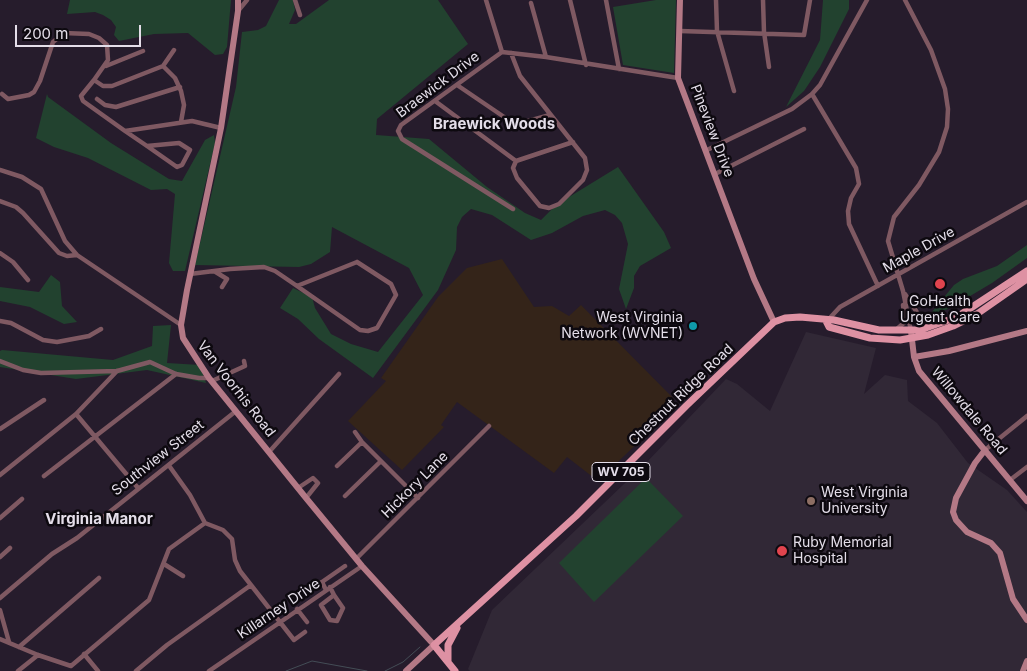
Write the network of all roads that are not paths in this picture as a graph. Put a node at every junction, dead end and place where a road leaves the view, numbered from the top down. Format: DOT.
graph roads {
  1 [pos="238,0"];
  2 [pos="248,0"];
  3 [pos="295,0"];
  4 [pos="486,0"];
  5 [pos="570,0"];
  6 [pos="606,0"];
  7 [pos="680,0"];
  8 [pos="716,0"];
  9 [pos="763,0"];
  10 [pos="810,0"];
  11 [pos="867,0"];
  12 [pos="904,0"];
  13 [pos="532,4"];
  14 [pos="238,11"];
  15 [pos="300,15"];
  16 [pos="680,31"];
  17 [pos="717,31"];
  18 [pos="764,32"];
  19 [pos="174,50"];
  20 [pos="143,51"];
  21 [pos="502,52"];
  22 [pos="511,53"];
  23 [pos="546,57"];
  24 [pos="586,65"];
  25 [pos="105,66"];
  26 [pos="163,66"];
  27 [pos="769,67"];
  28 [pos="618,69"];
  29 [pos="678,78"];
  30 [pos="94,80"];
  31 [pos="457,85"];
  32 [pos="180,87"];
  33 [pos="734,91"];
  34 [pos="2,94"];
  35 [pos="812,94"];
  36 [pos="97,99"];
  37 [pos="435,101"];
  38 [pos="550,115"];
  39 [pos="181,122"];
  40 [pos="221,128"];
  41 [pos="804,129"];
  42 [pos="125,131"];
  43 [pos="573,142"];
  44 [pos="148,146"];
  45 [pos="706,150"];
  46 [pos="516,160"];
  47 [pos="0,170"];
  48 [pos="714,174"];
  49 [pos="0,202"];
  50 [pos="1027,202"];
  51 [pos="513,209"];
  52 [pos="0,253"];
  53 [pos="77,255"];
  54 [pos="214,271"];
  55 [pos="1027,271"];
  56 [pos="190,274"];
  57 [pos="897,275"];
  58 [pos="1027,279"];
  59 [pos="28,280"];
  60 [pos="297,286"];
  61 [pos="878,286"];
  62 [pos="222,287"];
  63 [pos="903,291"];
  64 [pos="958,317"];
  65 [pos="0,320"];
  66 [pos="826,321"];
  67 [pos="774,322"];
  68 [pos="181,325"];
  69 [pos="101,329"];
  70 [pos="891,331"];
  71 [pos="1027,331"];
  72 [pos="912,335"];
  73 [pos="914,357"];
  74 [pos="0,361"];
  75 [pos="244,361"];
  76 [pos="117,371"];
  77 [pos="176,374"];
  78 [pos="339,374"];
  79 [pos="211,380"];
  80 [pos="44,400"];
  81 [pos="236,411"];
  82 [pos="76,414"];
  83 [pos="1027,416"];
  84 [pos="489,426"];
  85 [pos="0,429"];
  86 [pos="356,432"];
  87 [pos="94,436"];
  88 [pos="362,442"];
  89 [pos="985,450"];
  90 [pos="269,452"];
  91 [pos="380,461"];
  92 [pos="337,466"];
  93 [pos="170,467"];
  94 [pos="1027,467"];
  95 [pos="0,475"];
  96 [pos="44,476"];
  97 [pos="1010,480"];
  98 [pos="138,488"];
  99 [pos="298,488"];
  100 [pos="345,496"];
  101 [pos="306,498"];
  102 [pos="418,498"];
  103 [pos="22,500"];
  104 [pos="1027,501"];
  105 [pos="0,518"];
  106 [pos="205,523"];
  107 [pos="10,548"];
  108 [pos="0,557"];
  109 [pos="356,559"];
  110 [pos="164,564"];
  111 [pos="345,566"];
  112 [pos="362,566"];
  113 [pos="183,576"];
  114 [pos="99,578"];
  115 [pos="322,582"];
  116 [pos="251,585"];
  117 [pos="328,588"];
  118 [pos="334,595"];
  119 [pos="300,596"];
  120 [pos="0,598"];
  121 [pos="297,609"];
  122 [pos="0,610"];
  123 [pos="1027,620"];
  124 [pos="280,621"];
  125 [pos="462,621"];
  126 [pos="307,622"];
  127 [pos="305,632"];
  128 [pos="0,639"];
  129 [pos="9,642"];
  130 [pos="434,645"];
  131 [pos="19,646"];
  132 [pos="84,654"];
  133 [pos="38,655"];
  134 [pos="1027,661"];
  135 [pos="448,662"];
  136 [pos="18,671"];
  137 [pos="98,671"];
  138 [pos="136,671"];
  139 [pos="209,671"];
  140 [pos="406,671"];
  141 [pos="455,671"];
  142 [pos="1023,671"];
  1 -- 14 [label="street, Van Voorhis Road"];
  2 -- 14 [label="street"];
  3 -- 15 [label="street"];
  4 -- 21 [label="street"];
  5 -- 24 [label="street"];
  6 -- 28 [label="street"];
  7 -- 16 [label="street"];
  8 -- 17 [label="street"];
  9 -- 18 [label="street"];
  10 -- 18 [label="street"];
  11 -- 35 [label="street"];
  12 -- 57 [label="street"];
  13 -- 23 [label="street"];
  14 -- 40 [label="street, Van Voorhis Road"];
  16 -- 17 [label="street"];
  16 -- 29 [label="street"];
  17 -- 18 [label="street"];
  17 -- 33 [label="street"];
  18 -- 27 [label="street"];
  19 -- 26 [label="street"];
  20 -- 25 [label="street"];
  21 -- 22 [label="street"];
  21 -- 31 [label="street, Braewick Drive"];
  22 -- 23 [label="street, Pineview Drive"];
  22 -- 38 [label="street"];
  23 -- 24 [label="street, Pineview Drive"];
  24 -- 28 [label="street, Pineview Drive"];
  25 -- 30 [label="street"];
  25 -- 34 [label="street"];
  26 -- 30 [label="street"];
  26 -- 32 [label="street"];
  28 -- 29 [label="street, Pineview Drive"];
  29 -- 45 [label="street, Pineview Drive"];
  30 -- 42 [label="street"];
  31 -- 37 [label="street, Braewick Drive"];
  31 -- 38 [label="street"];
  32 -- 36 [label="street"];
  32 -- 39 [label="street"];
  35 -- 45 [label="street"];
  35 -- 61 [label="street"];
  37 -- 46 [label="street"];
  37 -- 51 [label="street, Braewick Drive"];
  38 -- 43 [label="street"];
  39 -- 40 [label="street"];
  39 -- 42 [label="street"];
  40 -- 56 [label="street, Van Voorhis Road"];
  41 -- 48 [label="street"];
  42 -- 44 [label="street"];
  43 -- 46 [label="street"];
  43 -- 46 [label="street"];
  44 -- 44 [label="street"];
  45 -- 48 [label="street, Pineview Drive"];
  47 -- 53 [label="street"];
  48 -- 67 [label="street, Pineview Drive"];
  49 -- 53 [label="street"];
  50 -- 57 [label="street, Maple Drive"];
  52 -- 59 [label="street"];
  53 -- 68 [label="street"];
  54 -- 56 [label="street"];
  54 -- 60 [label="street"];
  54 -- 62 [label="street"];
  55 -- 64 [label="main road"];
  56 -- 68 [label="street, Van Voorhis Road"];
  57 -- 61 [label="street, Maple Drive"];
  57 -- 63 [label="street"];
  58 -- 72 [label="main road"];
  60 -- 60 [label="street"];
  61 -- 66 [label="street, Maple Drive"];
  63 -- 64 [label="street"];
  63 -- 70 [label="street"];
  63 -- 72 [label="street"];
  64 -- 72 [label="main road"];
  65 -- 69 [label="street"];
  66 -- 67 [label="main road"];
  66 -- 70 [label="main road"];
  66 -- 72 [label="main road"];
  67 -- 125 [label="main road, Chestnut Ridge Road / WV 705"];
  68 -- 79 [label="street, Van Voorhis Road"];
  70 -- 72 [label="main road"];
  71 -- 73 [label="street"];
  72 -- 73 [label="street"];
  73 -- 89 [label="street, Willowdale Road"];
  74 -- 76 [label="street"];
  75 -- 79 [label="street"];
  76 -- 77 [label="street"];
  76 -- 82 [label="street"];
  77 -- 79 [label="street"];
  77 -- 87 [label="street"];
  78 -- 90 [label="street"];
  79 -- 81 [label="street, Van Voorhis Road"];
  80 -- 85 [label="street"];
  81 -- 90 [label="street, Van Voorhis Road"];
  81 -- 98 [label="street, Southview Street"];
  82 -- 87 [label="street"];
  82 -- 95 [label="street"];
  83 -- 89 [label="street"];
  84 -- 102 [label="street, Hickory Lane"];
  86 -- 88 [label="street"];
  87 -- 96 [label="street"];
  87 -- 98 [label="street"];
  88 -- 91 [label="street"];
  88 -- 92 [label="street"];
  89 -- 97 [label="street, Willowdale Road"];
  89 -- 123 [label="street"];
  90 -- 99 [label="street, Van Voorhis Road"];
  91 -- 100 [label="street"];
  91 -- 102 [label="street"];
  93 -- 106 [label="street"];
  94 -- 97 [label="street"];
  97 -- 104 [label="street, Willowdale Road"];
  98 -- 120 [label="street, Southview Street"];
  99 -- 101 [label="street, Van Voorhis Road"];
  99 -- 101 [label="street"];
  101 -- 109 [label="street, Van Voorhis Road"];
  102 -- 109 [label="street, Hickory Lane"];
  103 -- 105 [label="street"];
  106 -- 110 [label="street"];
  106 -- 116 [label="street"];
  107 -- 108 [label="street"];
  109 -- 112 [label="street, Van Voorhis Road"];
  110 -- 113 [label="street"];
  110 -- 132 [label="street"];
  111 -- 115 [label="street"];
  112 -- 117 [label="street, Killarney Drive"];
  112 -- 130 [label="street, Van Voorhis Road"];
  114 -- 131 [label="street"];
  115 -- 117 [label="street"];
  115 -- 119 [label="street"];
  116 -- 124 [label="street"];
  116 -- 138 [label="street"];
  117 -- 118 [label="street"];
  117 -- 121 [label="street, Killarney Drive"];
  118 -- 118 [label="street"];
  121 -- 124 [label="street, Killarney Drive"];
  121 -- 126 [label="street"];
  122 -- 129 [label="street"];
  124 -- 127 [label="street"];
  124 -- 139 [label="street, Killarney Drive"];
  125 -- 130 [label="main road, Chestnut Ridge Road / WV 705"];
  125 -- 135 [label="main road"];
  128 -- 129 [label="street"];
  129 -- 131 [label="street"];
  130 -- 135 [label="main road, Van Voorhis Road"];
  130 -- 140 [label="street"];
  131 -- 133 [label="street"];
  132 -- 133 [label="street"];
  132 -- 137 [label="street"];
  133 -- 136 [label="street"];
  134 -- 142 [label="street"];
  135 -- 141 [label="main road, Van Voorhis Road"];
}
